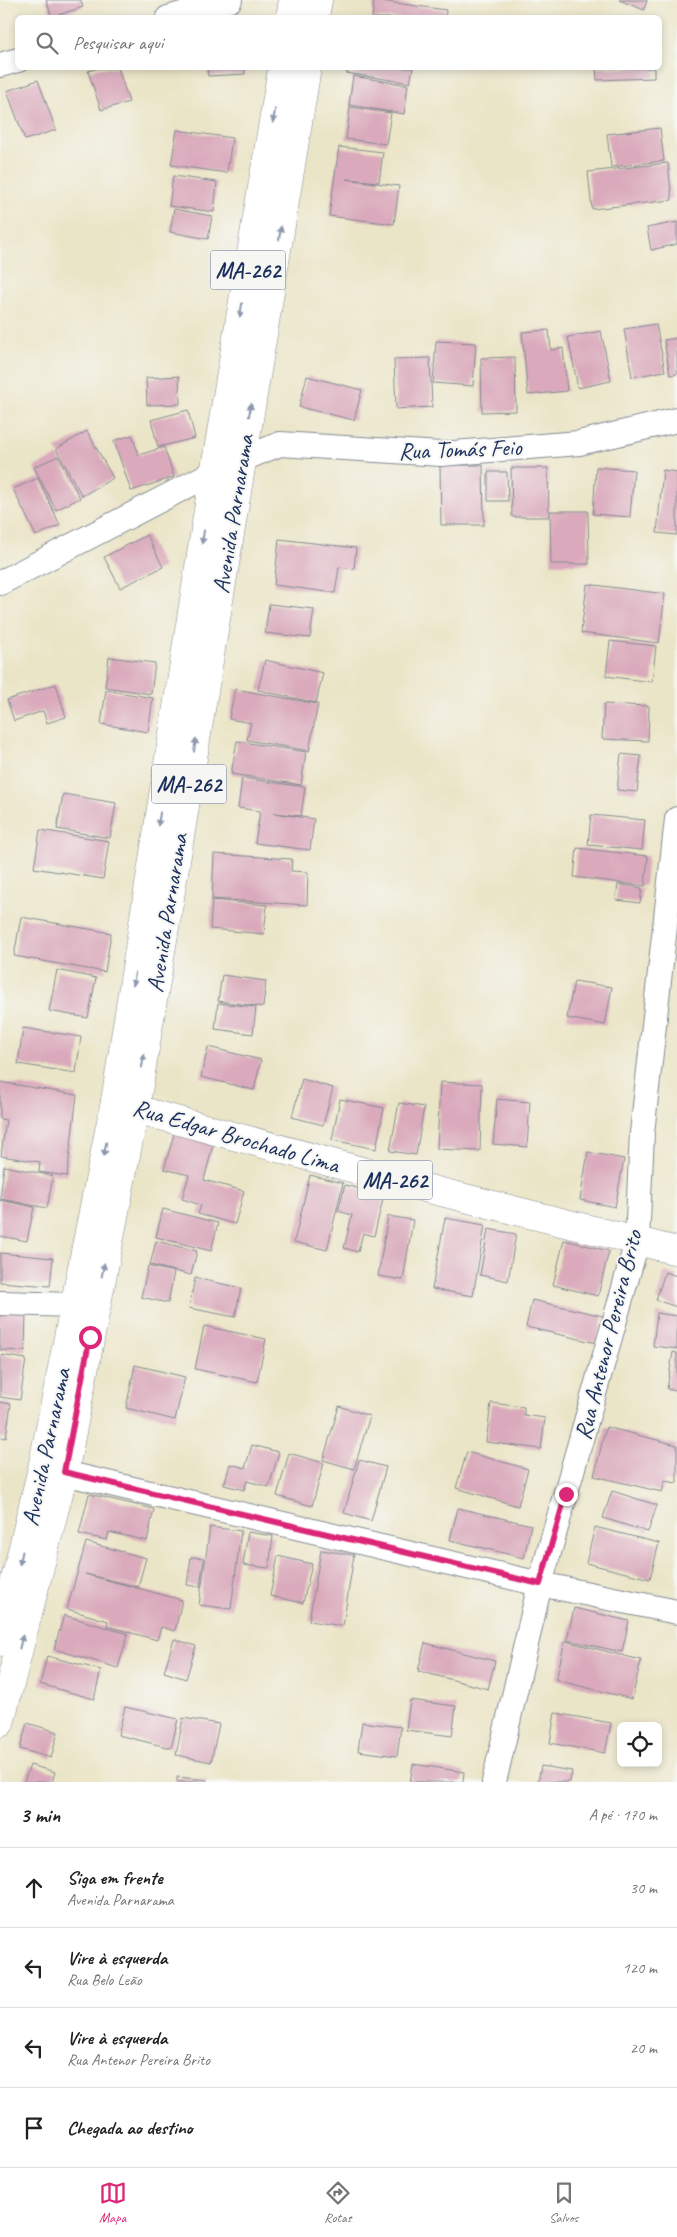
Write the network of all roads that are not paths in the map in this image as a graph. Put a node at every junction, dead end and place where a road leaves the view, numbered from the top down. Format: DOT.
graph roads {
  1 [pos="230,0"];
  2 [pos="293,0"];
  3 [pos="318,0"];
  4 [pos="178,15"];
  5 [pos="290,15"];
  6 [pos="316,15"];
  7 [pos="15,61"];
  8 [pos="0,65"];
  9 [pos="282,70"];
  10 [pos="307,70"];
  11 [pos="677,420"];
  12 [pos="243,458"];
  13 [pos="214,472"];
  14 [pos="222,504"];
  15 [pos="0,583"];
  16 [pos="677,820"];
  17 [pos="125,1105"];
  18 [pos="637,1242"];
  19 [pos="677,1251"];
  20 [pos="0,1303"];
  21 [pos="85,1307"];
  22 [pos="53,1470"];
  23 [pos="540,1584"];
  24 [pos="677,1612"];
  25 [pos="0,1642"];
  26 [pos="0,1723"];
  27 [pos="494,1782"];
  1 -- 4 [label="street"];
  2 -- 5 [label="main road"];
  3 -- 6 [label="main road"];
  7 -- 8 [label="street"];
  9 -- 13 [label="main road, Avenida Parnarama / MA-262, one-way"];
  12 -- 10 [label="main road, Avenida Parnarama / MA-262, one-way"];
  11 -- 12 [label="street, Rua Tomás Feio"];
  12 -- 14 [label="main road, Avenida Parnarama / MA-262"];
  13 -- 14 [label="main road, Avenida Parnarama / MA-262"];
  13 -- 15 [label="street"];
  14 -- 17 [label="main road, Avenida Parnarama / MA-262"];
  16 -- 18 [label="street, Rua Antenor Pereira Brito"];
  17 -- 18 [label="main road, Rua Edgar Brochado Lima / MA-262"];
  17 -- 21 [label="main road, Avenida Parnarama / MA-262"];
  18 -- 19 [label="main road, Rua Edgar Brochado Lima / MA-262"];
  18 -- 23 [label="street, Rua Antenor Pereira Brito"];
  20 -- 21 [label="street"];
  21 -- 22 [label="main road, Avenida Parnarama / MA-262"];
  22 -- 23 [label="street"];
  22 -- 25 [label="main road, Avenida Parnarama / MA-262, one-way"];
  26 -- 22 [label="main road, Avenida Parnarama / MA-262, one-way"];
  23 -- 24 [label="street"];
  23 -- 27 [label="street, Rua Antenor Pereira Brito"];
}
